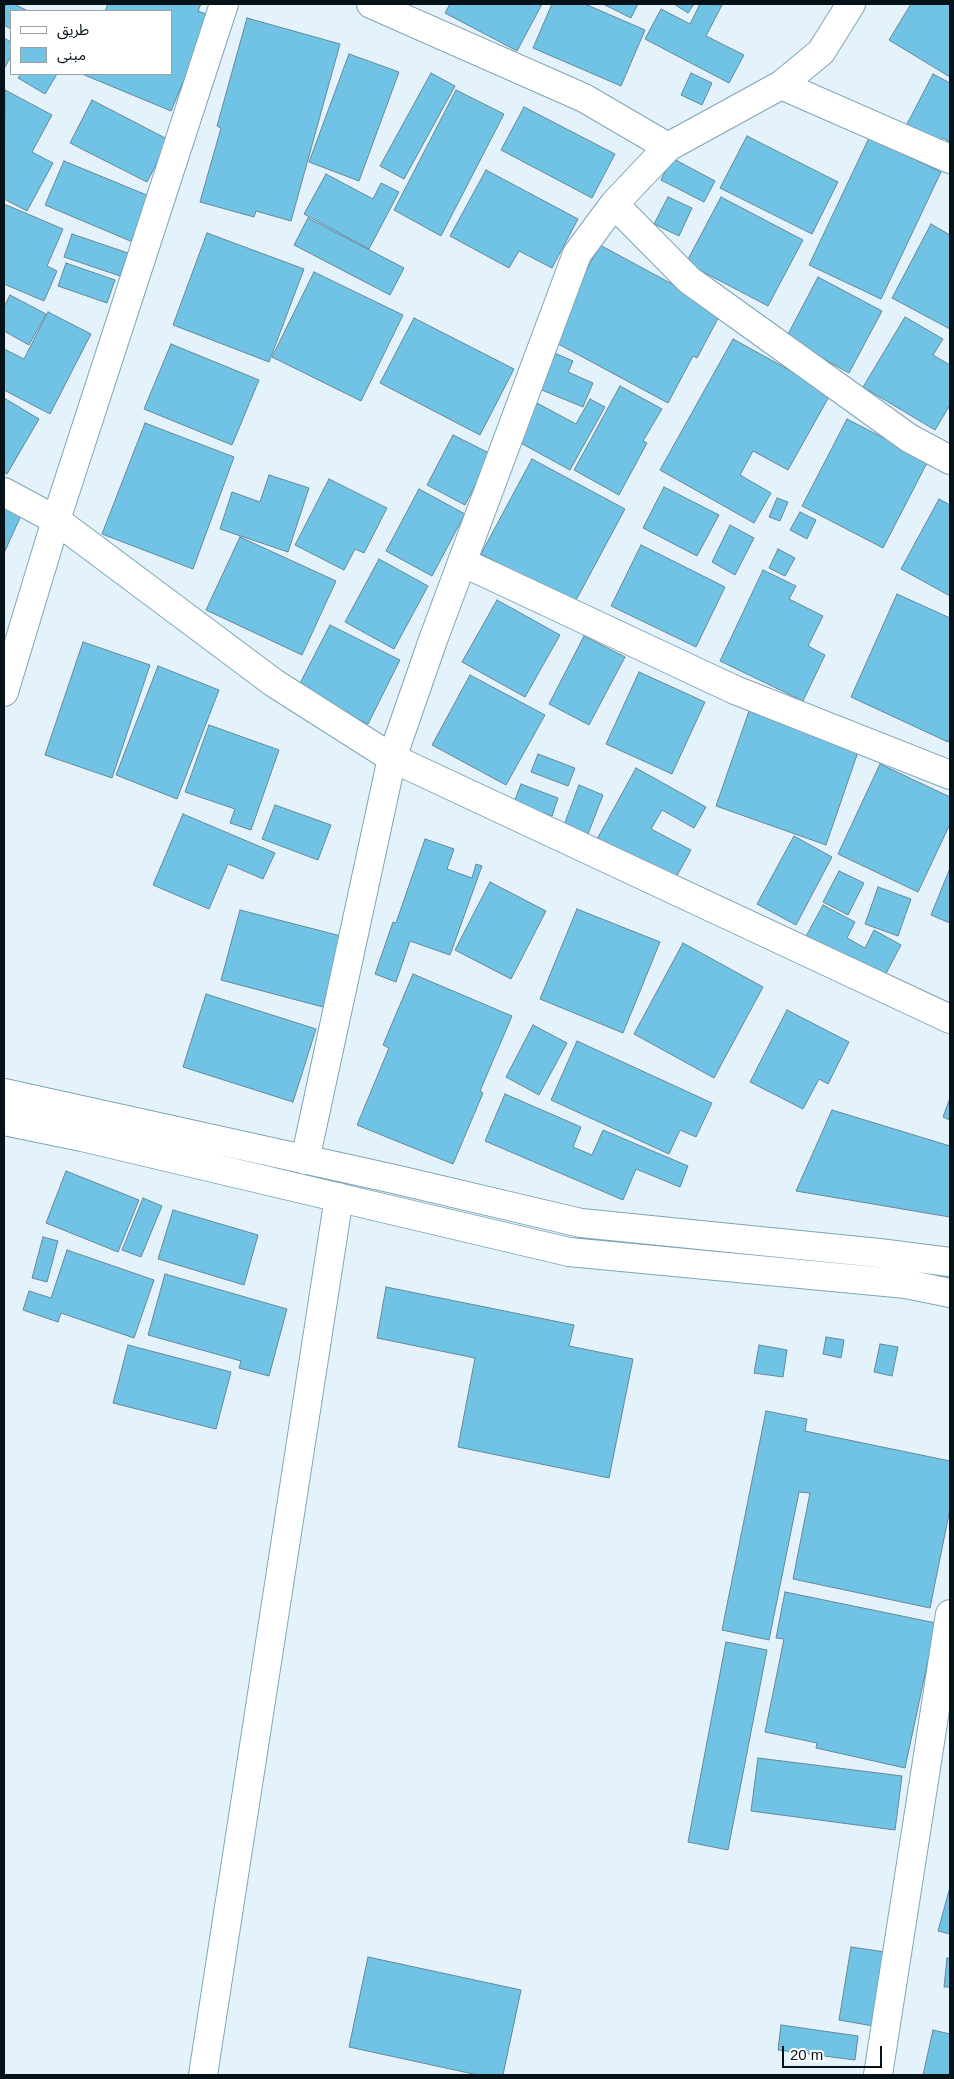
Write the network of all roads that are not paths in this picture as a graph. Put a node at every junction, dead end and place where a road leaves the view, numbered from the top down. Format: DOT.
graph roads {
  1 [pos="224,4"];
  2 [pos="371,4"];
  3 [pos="851,4"];
  4 [pos="781,86"];
  5 [pos="668,146"];
  6 [pos="950,158"];
  7 [pos="614,204"];
  8 [pos="950,460"];
  9 [pos="4,492"];
  10 [pos="56,520"];
  11 [pos="462,562"];
  12 [pos="4,692"];
  13 [pos="392,758"];
  14 [pos="950,775"];
  15 [pos="950,1018"];
  16 [pos="4,1093"];
  17 [pos="4,1121"];
  18 [pos="305,1160"];
  19 [pos="339,1197"];
  20 [pos="950,1262"];
  21 [pos="950,1293"];
  22 [pos="950,1614"];
  23 [pos="940,1745"];
  24 [pos="203,2075"];
  25 [pos="878,2075"];
  1 -- 10 [label="street"];
  2 -- 5 [label="street"];
  3 -- 4 [label="street"];
  4 -- 5 [label="street"];
  4 -- 6 [label="street"];
  5 -- 7 [label="street"];
  7 -- 8 [label="street"];
  7 -- 11 [label="street"];
  9 -- 10 [label="street"];
  10 -- 12 [label="street"];
  10 -- 13 [label="street"];
  11 -- 13 [label="street"];
  11 -- 14 [label="street"];
  13 -- 15 [label="street"];
  13 -- 18 [label="street"];
  16 -- 18 [label="street"];
  17 -- 19 [label="street"];
  18 -- 20 [label="street"];
  19 -- 21 [label="street"];
  19 -- 24 [label="street"];
  22 -- 23 [label="street"];
  23 -- 25 [label="street"];
}
